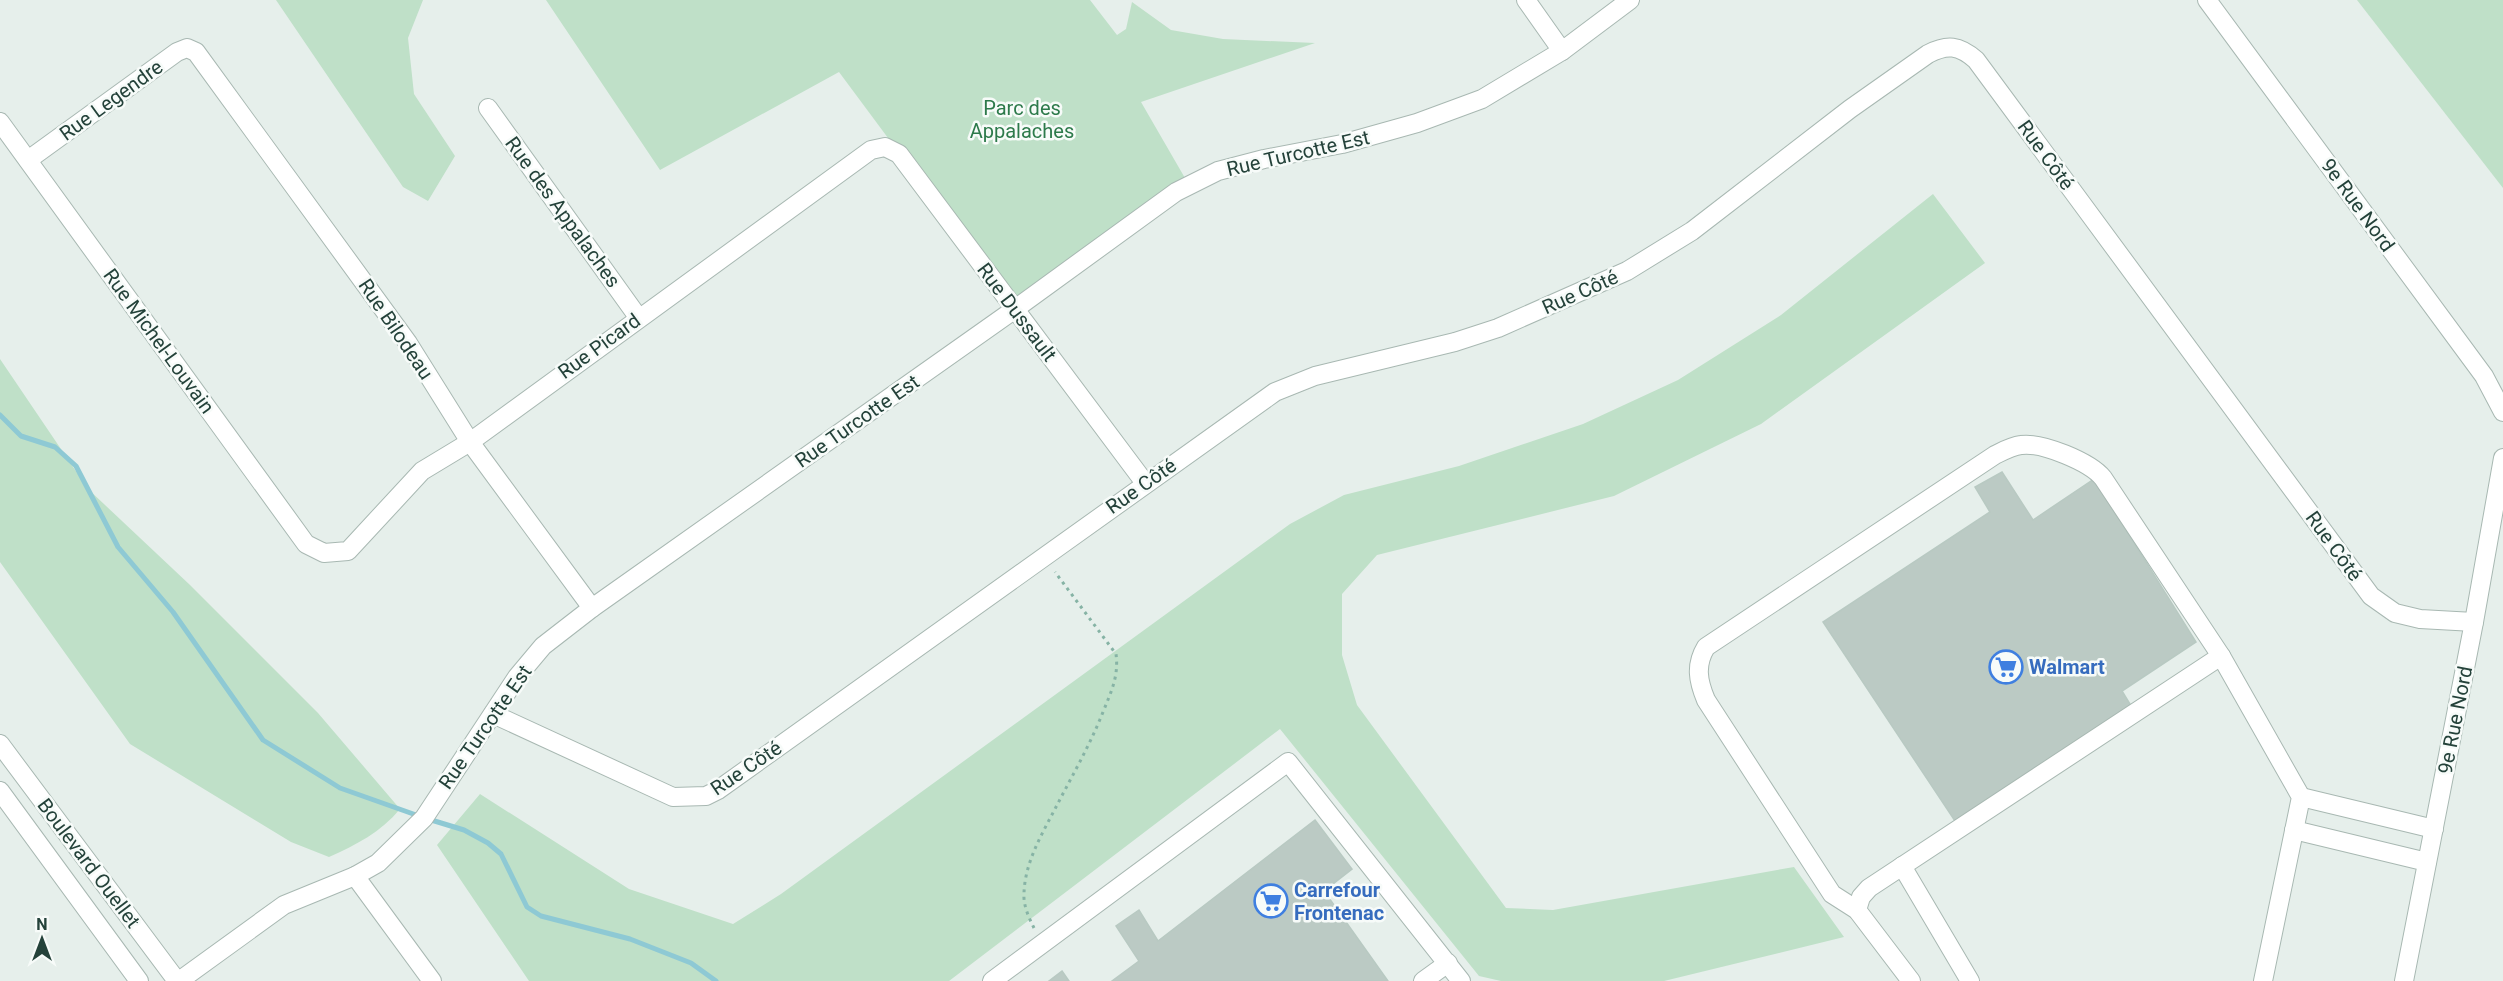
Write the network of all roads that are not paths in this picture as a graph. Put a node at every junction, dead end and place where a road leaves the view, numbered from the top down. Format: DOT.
graph roads {
  1 [pos="1526,0"];
  2 [pos="1630,0"];
  3 [pos="2207,0"];
  4 [pos="1562,51"];
  5 [pos="196,52"];
  6 [pos="488,108"];
  7 [pos="0,122"];
  8 [pos="885,147"];
  9 [pos="28,160"];
  10 [pos="1015,309"];
  11 [pos="638,317"];
  12 [pos="2503,412"];
  13 [pos="470,442"];
  14 [pos="2503,458"];
  15 [pos="1145,483"];
  16 [pos="324,553"];
  17 [pos="592,608"];
  18 [pos="2474,622"];
  19 [pos="2220,656"];
  20 [pos="493,714"];
  21 [pos="0,744"];
  22 [pos="0,791"];
  23 [pos="2301,797"];
  24 [pos="2434,829"];
  25 [pos="2294,830"];
  26 [pos="2427,862"];
  27 [pos="1902,866"];
  28 [pos="355,876"];
  29 [pos="1857,910"];
  30 [pos="1448,963"];
  31 [pos="139,981"];
  32 [pos="178,981"];
  33 [pos="432,981"];
  34 [pos="992,981"];
  35 [pos="1424,981"];
  36 [pos="1461,981"];
  37 [pos="1911,981"];
  38 [pos="1970,981"];
  39 [pos="2263,981"];
  40 [pos="2404,981"];
  1 -- 4 [label="street"];
  2 -- 4 [label="street, Rue Turcotte Est"];
  3 -- 12 [label="street, 9e Rue Nord"];
  4 -- 10 [label="street, Rue Turcotte Est"];
  5 -- 9 [label="street, Rue Legendre"];
  5 -- 13 [label="street, Rue Bilodeau"];
  6 -- 11 [label="street, Rue des Appalaches"];
  7 -- 9 [label="street, Rue Michel-Louvain"];
  8 -- 10 [label="street, Rue Dussault"];
  8 -- 11 [label="street, Rue Picard"];
  9 -- 16 [label="street, Rue Michel-Louvain"];
  10 -- 15 [label="street, Rue Dussault"];
  10 -- 17 [label="street, Rue Turcotte Est"];
  11 -- 13 [label="street, Rue Picard"];
  13 -- 16 [label="street, Rue Picard"];
  13 -- 17 [label="street, Rue Bilodeau"];
  14 -- 18 [label="street, 9e Rue Nord"];
  15 -- 18 [label="street, Rue Côté"];
  15 -- 20 [label="street, Rue Côté"];
  17 -- 20 [label="street, Rue Turcotte Est"];
  18 -- 24 [label="street, 9e Rue Nord"];
  19 -- 23 [label="street"];
  19 -- 27 [label="street"];
  19 -- 29 [label="street"];
  20 -- 28 [label="street, Rue Turcotte Est"];
  21 -- 32 [label="street, Boulevard Ouellet"];
  22 -- 31 [label="street, Boulevard Ouellet"];
  23 -- 24 [label="street"];
  23 -- 25 [label="street"];
  24 -- 26 [label="street, 9e Rue Nord"];
  25 -- 26 [label="street"];
  25 -- 39 [label="street"];
  26 -- 40 [label="street, 9e Rue Nord"];
  27 -- 29 [label="street"];
  27 -- 38 [label="street"];
  28 -- 32 [label="street, Rue Turcotte Est"];
  28 -- 33 [label="street"];
  29 -- 37 [label="street"];
  30 -- 34 [label="street"];
  30 -- 35 [label="street"];
  30 -- 36 [label="street"];
}
